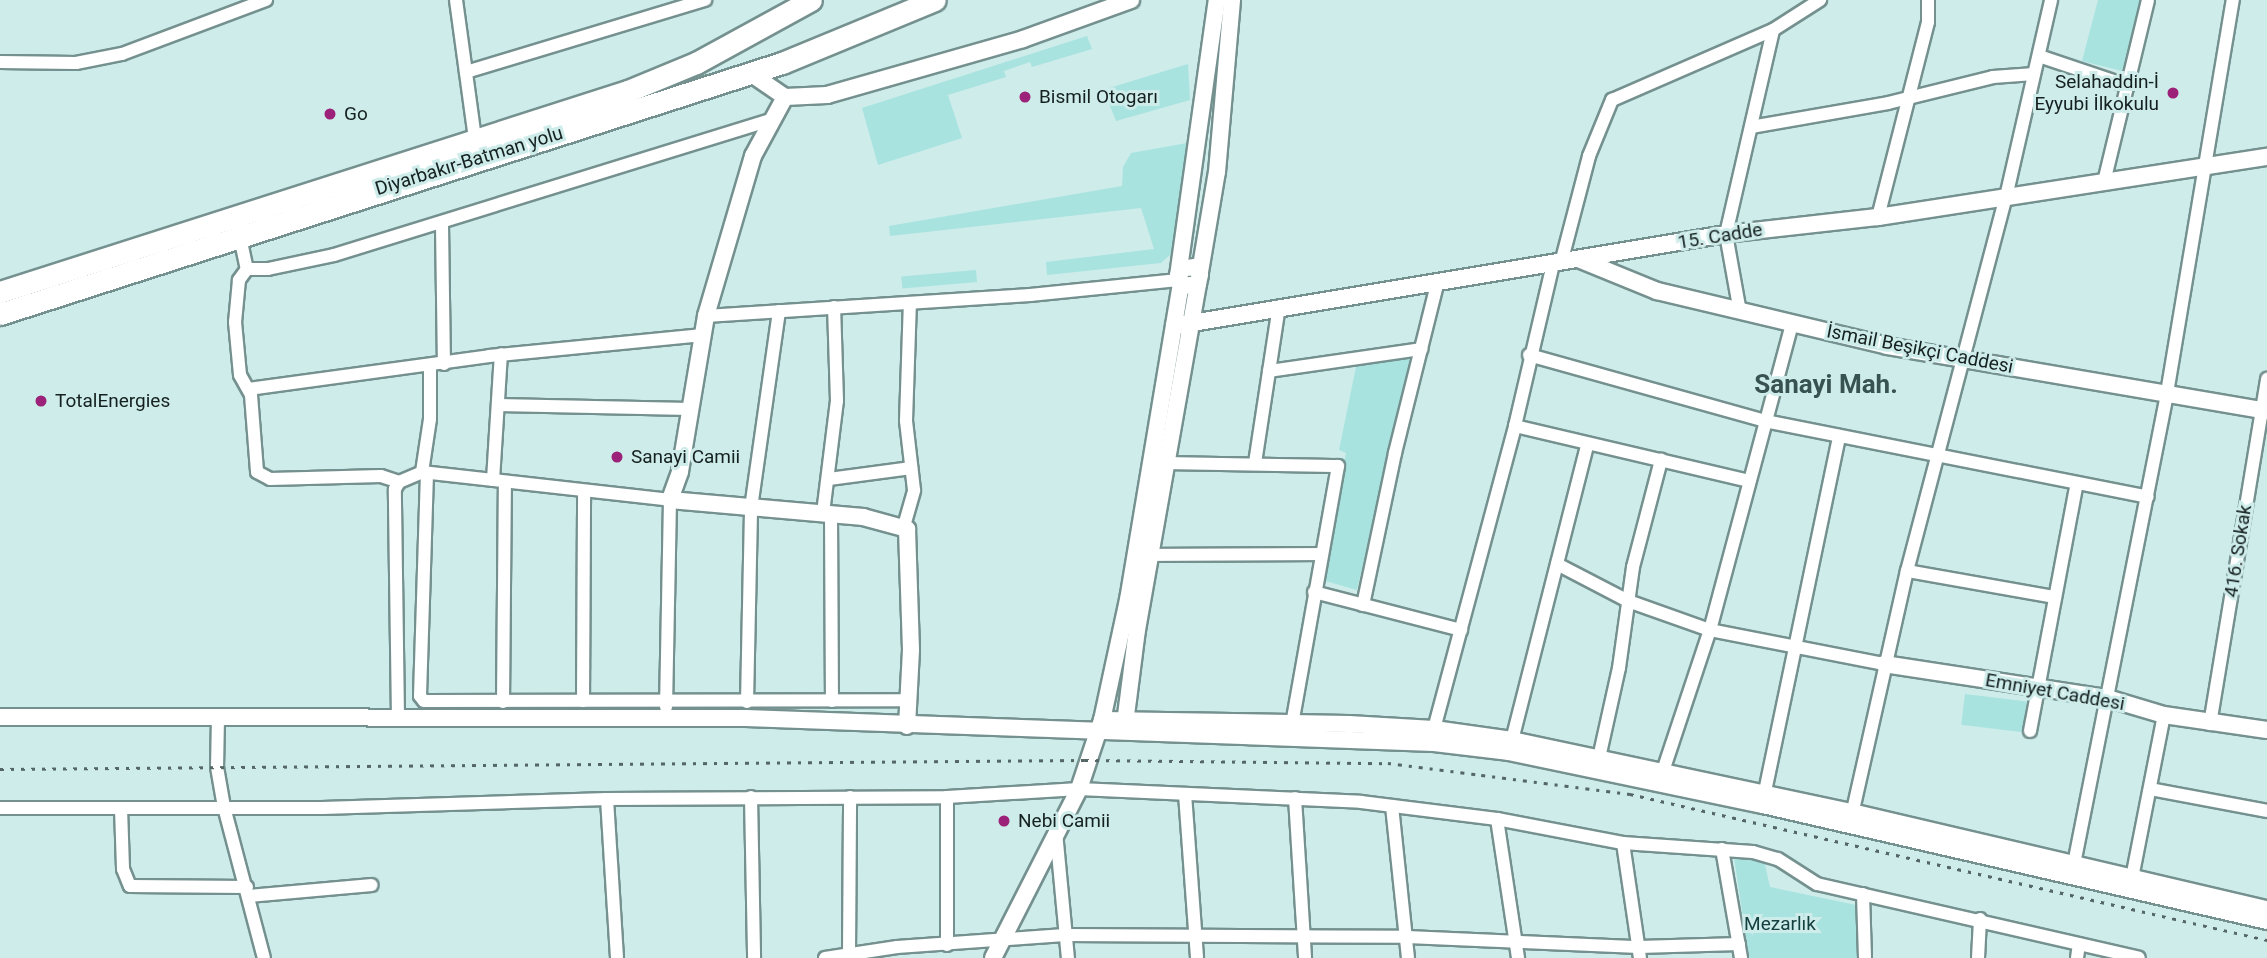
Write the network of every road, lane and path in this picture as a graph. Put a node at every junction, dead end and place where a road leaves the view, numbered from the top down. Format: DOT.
graph roads {
  1 [pos="267,0"];
  2 [pos="456,0"];
  3 [pos="705,0"];
  4 [pos="811,0"];
  5 [pos="897,0"];
  6 [pos="935,0"];
  7 [pos="1131,0"];
  8 [pos="1217,0"];
  9 [pos="1232,0"];
  10 [pos="1820,0"];
  11 [pos="1928,0"];
  12 [pos="2051,0"];
  13 [pos="2148,0"];
  14 [pos="2233,0"];
  15 [pos="870,29"];
  16 [pos="1773,30"];
  17 [pos="2039,56"];
  18 [pos="0,62"];
  19 [pos="466,72"];
  20 [pos="750,73"];
  21 [pos="2034,74"];
  22 [pos="2128,86"];
  23 [pos="785,97"];
  24 [pos="1907,97"];
  25 [pos="770,120"];
  26 [pos="1751,127"];
  27 [pos="475,138"];
  28 [pos="2267,157"];
  29 [pos="2207,166"];
  30 [pos="2104,182"];
  31 [pos="2006,197"];
  32 [pos="1878,217"];
  33 [pos="442,225"];
  34 [pos="1726,234"];
  35 [pos="240,237"];
  36 [pos="1581,260"];
  37 [pos="1557,263"];
  38 [pos="247,269"];
  39 [pos="1180,278"];
  40 [pos="1199,278"];
  41 [pos="1438,281"];
  42 [pos="0,292"];
  43 [pos="910,303"];
  44 [pos="834,307"];
  45 [pos="1279,307"];
  46 [pos="779,311"];
  47 [pos="1740,312"];
  48 [pos="0,314"];
  49 [pos="706,316"];
  50 [pos="1190,323"];
  51 [pos="1792,324"];
  52 [pos="1174,326"];
  53 [pos="703,335"];
  54 [pos="1421,349"];
  55 [pos="501,355"];
  56 [pos="1529,355"];
  57 [pos="1963,359"];
  58 [pos="437,365"];
  59 [pos="1269,371"];
  60 [pos="2267,379"];
  61 [pos="249,389"];
  62 [pos="2167,393"];
  63 [pos="498,405"];
  64 [pos="690,409"];
  65 [pos="2264,411"];
  66 [pos="1765,421"];
  67 [pos="1516,426"];
  68 [pos="1839,436"];
  69 [pos="1587,445"];
  70 [pos="1938,458"];
  71 [pos="1661,460"];
  72 [pos="1164,463"];
  73 [pos="1255,463"];
  74 [pos="911,468"];
  75 [pos="425,472"];
  76 [pos="829,479"];
  77 [pos="499,481"];
  78 [pos="1749,481"];
  79 [pos="399,482"];
  80 [pos="2077,483"];
  81 [pos="584,491"];
  82 [pos="2148,497"];
  83 [pos="670,500"];
  84 [pos="751,508"];
  85 [pos="827,514"];
  86 [pos="904,527"];
  87 [pos="1321,554"];
  88 [pos="1143,555"];
  89 [pos="1557,564"];
  90 [pos="1907,571"];
  91 [pos="1314,593"];
  92 [pos="2055,597"];
  93 [pos="1628,601"];
  94 [pos="1363,605"];
  95 [pos="1461,630"];
  96 [pos="1710,630"];
  97 [pos="1792,646"];
  98 [pos="1884,664"];
  99 [pos="2037,687"];
  100 [pos="2107,698"];
  101 [pos="908,700"];
  102 [pos="583,701"];
  103 [pos="666,701"];
  104 [pos="832,701"];
  105 [pos="503,702"];
  106 [pos="747,702"];
  107 [pos="1,714"];
  108 [pos="2164,715"];
  109 [pos="218,718"];
  110 [pos="398,718"];
  111 [pos="666,718"];
  112 [pos="1292,723"];
  113 [pos="2210,724"];
  114 [pos="907,726"];
  115 [pos="1099,727"];
  116 [pos="1125,727"];
  117 [pos="1434,729"];
  118 [pos="2267,730"];
  119 [pos="2030,731"];
  120 [pos="1511,746"];
  121 [pos="1599,758"];
  122 [pos="1663,771"];
  123 [pos="1079,789"];
  124 [pos="2150,789"];
  125 [pos="1185,794"];
  126 [pos="751,797"];
  127 [pos="850,797"];
  128 [pos="947,797"];
  129 [pos="1295,798"];
  130 [pos="607,799"];
  131 [pos="1763,799"];
  132 [pos="1392,806"];
  133 [pos="224,807"];
  134 [pos="0,808"];
  135 [pos="121,808"];
  136 [pos="2267,811"];
  137 [pos="1497,819"];
  138 [pos="1851,819"];
  139 [pos="1055,832"];
  140 [pos="1623,843"];
  141 [pos="1723,849"];
  142 [pos="2074,864"];
  143 [pos="2132,878"];
  144 [pos="372,886"];
  145 [pos="248,892"];
  146 [pos="1863,894"];
  147 [pos="2267,909"];
  148 [pos="1980,919"];
  149 [pos="2267,921"];
  150 [pos="1194,934"];
  151 [pos="1065,935"];
  152 [pos="1304,936"];
  153 [pos="1407,937"];
  154 [pos="1003,938"];
  155 [pos="1516,943"];
  156 [pos="1739,944"];
  157 [pos="2079,944"];
  158 [pos="947,945"];
  159 [pos="1639,952"];
  160 [pos="849,954"];
  161 [pos="264,958"];
  162 [pos="617,958"];
  163 [pos="754,958"];
  164 [pos="825,958"];
  165 [pos="993,958"];
  166 [pos="1068,958"];
  167 [pos="1197,958"];
  168 [pos="1305,958"];
  169 [pos="1408,958"];
  170 [pos="1518,958"];
  171 [pos="1741,958"];
  172 [pos="1865,958"];
  173 [pos="1978,958"];
  174 [pos="2077,958"];
  175 [pos="2139,958"];
  1 -- 18 [label="street"];
  2 -- 19 [label="street"];
  3 -- 19 [label="street"];
  4 -- 27 [label="highway, Diyarbakır-Batman yolu"];
  5 -- 15 [label="highway"];
  6 -- 15 [label="highway, Diyarbakır-Batman yolu"];
  7 -- 23 [label="street"];
  8 -- 39 [label="street"];
  9 -- 40 [label="street"];
  10 -- 16 [label="street"];
  11 -- 24 [label="street"];
  12 -- 17 [label="street"];
  13 -- 22 [label="street"];
  14 -- 29 [label="street"];
  15 -- 20 [label="highway, Diyarbakır-Batman yolu"];
  16 -- 26 [label="street"];
  16 -- 37 [label="street"];
  17 -- 21 [label="street"];
  17 -- 22 [label="street"];
  19 -- 27 [label="street"];
  20 -- 23 [label="street"];
  20 -- 35 [label="highway, Diyarbakır-Batman yolu"];
  21 -- 24 [label="street"];
  21 -- 31 [label="street"];
  22 -- 30 [label="street"];
  23 -- 25 [label="street"];
  24 -- 26 [label="street"];
  24 -- 32 [label="street"];
  25 -- 33 [label="street"];
  25 -- 49 [label="street"];
  26 -- 34 [label="street"];
  27 -- 42 [label="highway, Diyarbakır-Batman yolu"];
  28 -- 29 [label="street, 15. Cadde"];
  29 -- 30 [label="street, 15. Cadde"];
  29 -- 62 [label="street"];
  30 -- 31 [label="street, 15. Cadde"];
  31 -- 32 [label="street, 15. Cadde"];
  31 -- 57 [label="street"];
  32 -- 34 [label="street, 15. Cadde"];
  33 -- 38 [label="street"];
  33 -- 58 [label="street"];
  34 -- 36 [label="street, 15. Cadde"];
  34 -- 47 [label="street"];
  35 -- 38 [label="street"];
  35 -- 48 [label="highway, Diyarbakır-Batman yolu"];
  36 -- 37 [label="street, 15. Cadde"];
  36 -- 47 [label="street, İsmail Beşikçi Caddesi"];
  37 -- 41 [label="street, 15. Cadde"];
  37 -- 56 [label="street"];
  38 -- 61 [label="street"];
  39 -- 40 [label="street"];
  39 -- 43 [label="street"];
  39 -- 52 [label="street"];
  40 -- 50 [label="street"];
  41 -- 45 [label="street, 15. Cadde"];
  41 -- 54 [label="street"];
  43 -- 44 [label="street"];
  43 -- 74 [label="street"];
  44 -- 46 [label="street"];
  44 -- 76 [label="street"];
  45 -- 50 [label="street, 15. Cadde"];
  45 -- 59 [label="street"];
  46 -- 49 [label="street"];
  46 -- 84 [label="street"];
  47 -- 51 [label="street, İsmail Beşikçi Caddesi"];
  49 -- 53 [label="street"];
  50 -- 52 [label="street, 15. Cadde"];
  50 -- 72 [label="street"];
  51 -- 57 [label="street, İsmail Beşikçi Caddesi"];
  51 -- 66 [label="street"];
  52 -- 88 [label="street"];
  53 -- 55 [label="street"];
  53 -- 64 [label="street"];
  54 -- 59 [label="street"];
  54 -- 94 [label="street"];
  55 -- 58 [label="street"];
  55 -- 63 [label="street"];
  56 -- 66 [label="street"];
  56 -- 67 [label="street"];
  57 -- 62 [label="street, İsmail Beşikçi Caddesi"];
  57 -- 70 [label="street"];
  58 -- 61 [label="street"];
  58 -- 75 [label="street"];
  59 -- 73 [label="street"];
  60 -- 65 [label="street, 416. Sokak"];
  61 -- 79 [label="street"];
  62 -- 65 [label="street, İsmail Beşikçi Caddesi"];
  62 -- 82 [label="street"];
  63 -- 64 [label="street"];
  63 -- 77 [label="street"];
  64 -- 83 [label="street"];
  65 -- 113 [label="street, 416. Sokak"];
  66 -- 68 [label="street"];
  66 -- 78 [label="street"];
  67 -- 69 [label="street"];
  67 -- 95 [label="street"];
  68 -- 70 [label="street"];
  68 -- 97 [label="street"];
  69 -- 71 [label="street"];
  69 -- 89 [label="street"];
  70 -- 80 [label="street"];
  70 -- 90 [label="street"];
  71 -- 78 [label="street"];
  71 -- 93 [label="street"];
  72 -- 73 [label="street"];
  72 -- 88 [label="street"];
  73 -- 87 [label="street"];
  74 -- 76 [label="street"];
  74 -- 86 [label="street"];
  75 -- 77 [label="street"];
  75 -- 79 [label="street"];
  75 -- 105 [label="street"];
  76 -- 85 [label="street"];
  77 -- 81 [label="street"];
  77 -- 105 [label="street"];
  78 -- 96 [label="street"];
  79 -- 110 [label="street"];
  80 -- 82 [label="street"];
  80 -- 92 [label="street"];
  81 -- 83 [label="street"];
  81 -- 102 [label="street"];
  82 -- 100 [label="street"];
  83 -- 84 [label="street"];
  83 -- 103 [label="street"];
  84 -- 85 [label="street"];
  84 -- 106 [label="street"];
  85 -- 86 [label="street"];
  85 -- 104 [label="street"];
  86 -- 101 [label="street"];
  87 -- 88 [label="street"];
  87 -- 91 [label="street"];
  88 -- 115 [label="street"];
  88 -- 116 [label="street"];
  89 -- 93 [label="street"];
  89 -- 120 [label="street"];
  90 -- 92 [label="street"];
  90 -- 98 [label="street"];
  91 -- 94 [label="street"];
  91 -- 112 [label="street"];
  92 -- 99 [label="street"];
  93 -- 96 [label="street"];
  93 -- 121 [label="street"];
  94 -- 95 [label="street"];
  95 -- 117 [label="street"];
  96 -- 97 [label="street"];
  96 -- 122 [label="street"];
  97 -- 98 [label="street"];
  97 -- 131 [label="street"];
  98 -- 99 [label="street, Emniyet Caddesi"];
  98 -- 138 [label="street"];
  99 -- 100 [label="street, Emniyet Caddesi"];
  99 -- 119 [label="street"];
  100 -- 108 [label="street, Emniyet Caddesi"];
  100 -- 142 [label="street"];
  101 -- 104 [label="street"];
  101 -- 114 [label="street"];
  102 -- 103 [label="street"];
  102 -- 105 [label="street"];
  103 -- 106 [label="street"];
  103 -- 111 [label="street"];
  104 -- 106 [label="street"];
  107 -- 109 [label="street"];
  108 -- 113 [label="street, Emniyet Caddesi"];
  108 -- 124 [label="street"];
  109 -- 110 [label="street"];
  109 -- 133 [label="street"];
  110 -- 111 [label="street"];
  111 -- 114 [label="street"];
  112 -- 116 [label="street"];
  112 -- 117 [label="street"];
  113 -- 118 [label="street, Emniyet Caddesi"];
  114 -- 115 [label="street"];
  115 -- 116 [label="street"];
  115 -- 123 [label="street"];
  116 -- 120 [label="street"];
  117 -- 120 [label="street"];
  120 -- 121 [label="street"];
  120 -- 131 [label="street"];
  121 -- 122 [label="street"];
  122 -- 131 [label="street"];
  123 -- 125 [label="street"];
  123 -- 128 [label="street"];
  123 -- 139 [label="street"];
  124 -- 136 [label="street"];
  124 -- 143 [label="street"];
  125 -- 129 [label="street"];
  125 -- 150 [label="street"];
  126 -- 127 [label="street"];
  126 -- 130 [label="street"];
  126 -- 163 [label="street"];
  127 -- 128 [label="street"];
  127 -- 160 [label="street"];
  128 -- 158 [label="street"];
  129 -- 132 [label="street"];
  129 -- 152 [label="street"];
  130 -- 133 [label="street"];
  130 -- 162 [label="street"];
  131 -- 138 [label="street"];
  132 -- 137 [label="street"];
  132 -- 153 [label="street"];
  133 -- 135 [label="street"];
  133 -- 145 [label="street"];
  134 -- 135 [label="street"];
  135 -- 145 [label="street"];
  137 -- 140 [label="street"];
  137 -- 155 [label="street"];
  138 -- 142 [label="street"];
  138 -- 149 [label="street"];
  139 -- 151 [label="street"];
  139 -- 154 [label="street"];
  140 -- 141 [label="street"];
  140 -- 159 [label="street"];
  141 -- 146 [label="street"];
  141 -- 156 [label="street"];
  142 -- 143 [label="street"];
  143 -- 147 [label="street"];
  144 -- 145 [label="street"];
  145 -- 161 [label="street"];
  146 -- 148 [label="street"];
  146 -- 172 [label="street"];
  148 -- 157 [label="street"];
  148 -- 173 [label="street"];
  150 -- 151 [label="street"];
  150 -- 152 [label="street"];
  150 -- 167 [label="street"];
  151 -- 154 [label="street"];
  151 -- 166 [label="street"];
  152 -- 153 [label="street"];
  152 -- 168 [label="street"];
  153 -- 155 [label="street"];
  153 -- 169 [label="street"];
  154 -- 158 [label="street"];
  154 -- 165 [label="street"];
  155 -- 159 [label="street"];
  155 -- 170 [label="street"];
  156 -- 159 [label="street"];
  156 -- 171 [label="street"];
  157 -- 174 [label="street"];
  157 -- 175 [label="street"];
  158 -- 160 [label="street"];
  160 -- 164 [label="street"];
}
